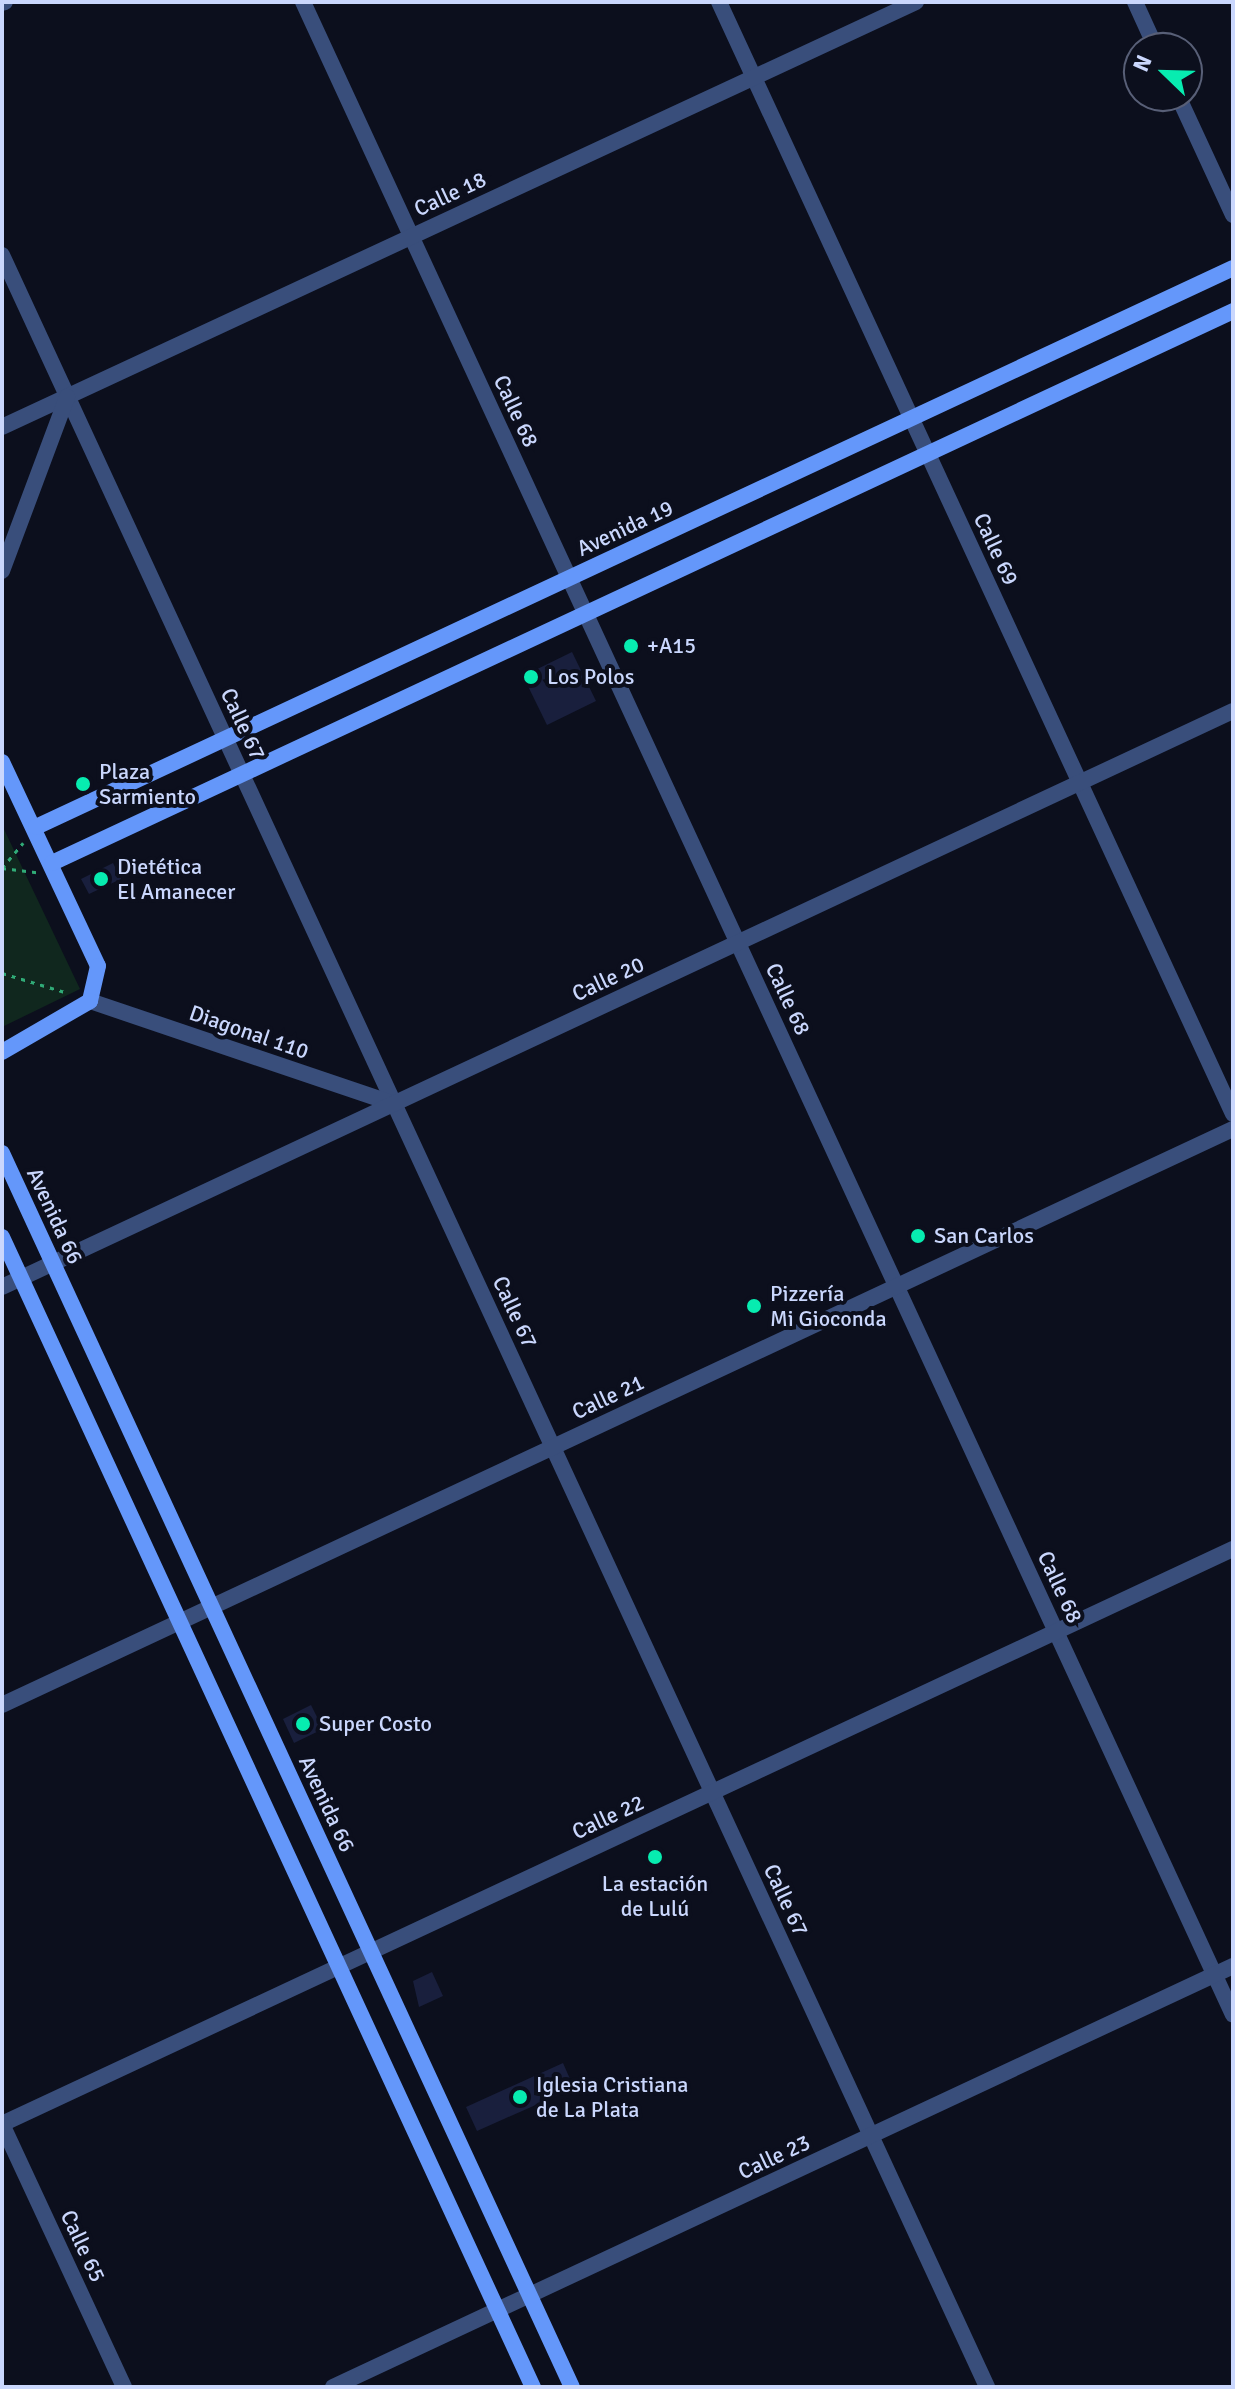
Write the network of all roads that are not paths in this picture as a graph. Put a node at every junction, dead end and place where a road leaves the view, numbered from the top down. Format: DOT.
graph roads {
  1 [pos="303,2"];
  2 [pos="719,2"];
  3 [pos="916,2"];
  4 [pos="1135,2"];
  5 [pos="1149,32"];
  6 [pos="754,77"];
  7 [pos="1185,112"];
  8 [pos="1233,215"];
  9 [pos="411,237"];
  10 [pos="2,255"];
  11 [pos="1233,268"];
  12 [pos="1233,311"];
  13 [pos="67,397"];
  14 [pos="912,418"];
  15 [pos="2,427"];
  16 [pos="928,454"];
  17 [pos="2,571"];
  18 [pos="569,578"];
  19 [pos="585,614"];
  20 [pos="1233,711"];
  21 [pos="226,739"];
  22 [pos="2,762"];
  23 [pos="242,774"];
  24 [pos="1080,783"];
  25 [pos="36,827"];
  26 [pos="52,863"];
  27 [pos="738,943"];
  28 [pos="90,1001"];
  29 [pos="2,1052"];
  30 [pos="394,1104"];
  31 [pos="1233,1114"];
  32 [pos="1233,1129"];
  33 [pos="2,1153"];
  34 [pos="2,1237"];
  35 [pos="53,1263"];
  36 [pos="21,1278"];
  37 [pos="2,1287"];
  38 [pos="897,1287"];
  39 [pos="553,1448"];
  40 [pos="1233,1549"];
  41 [pos="212,1607"];
  42 [pos="180,1622"];
  43 [pos="1056,1631"];
  44 [pos="2,1705"];
  45 [pos="712,1792"];
  46 [pos="371,1952"];
  47 [pos="1233,1966"];
  48 [pos="339,1967"];
  49 [pos="1215,1975"];
  50 [pos="1233,2015"];
  51 [pos="2,2124"];
  52 [pos="871,2135"];
  53 [pos="530,2295"];
  54 [pos="498,2310"];
  55 [pos="124,2387"];
  56 [pos="333,2387"];
  57 [pos="533,2387"];
  58 [pos="572,2387"];
  59 [pos="987,2387"];
  1 -- 9 [label="street, Calle 68"];
  2 -- 6 [label="street, Calle 69"];
  3 -- 6 [label="street, Calle 18"];
  4 -- 5 [label="street"];
  6 -- 9 [label="street, Calle 18"];
  6 -- 14 [label="street, Calle 69"];
  7 -- 8 [label="street"];
  9 -- 13 [label="street, Calle 18"];
  9 -- 18 [label="street, Calle 68"];
  10 -- 13 [label="street, Calle 67"];
  11 -- 14 [label="main road, Avenida 19"];
  12 -- 16 [label="main road"];
  13 -- 15 [label="street, Calle 18"];
  13 -- 17 [label="street"];
  13 -- 21 [label="street, Calle 67"];
  14 -- 16 [label="street, Calle 69"];
  14 -- 18 [label="main road, Avenida 19"];
  16 -- 19 [label="main road"];
  16 -- 24 [label="street, Calle 69"];
  18 -- 19 [label="street, Calle 68"];
  18 -- 21 [label="main road, Avenida 19"];
  19 -- 23 [label="main road"];
  19 -- 27 [label="street, Calle 68"];
  20 -- 24 [label="street, Calle 20"];
  21 -- 23 [label="street, Calle 67"];
  21 -- 25 [label="main road, Avenida 19"];
  22 -- 25 [label="main road"];
  23 -- 26 [label="main road"];
  23 -- 30 [label="street, Calle 67"];
  24 -- 27 [label="street, Calle 20"];
  24 -- 31 [label="street, Calle 69"];
  25 -- 26 [label="main road"];
  26 -- 28 [label="main road"];
  27 -- 30 [label="street, Calle 20"];
  27 -- 38 [label="street, Calle 68"];
  28 -- 29 [label="main road"];
  28 -- 30 [label="street, Diagonal 110"];
  30 -- 35 [label="street, Calle 20"];
  30 -- 39 [label="street, Calle 67"];
  32 -- 38 [label="street, Calle 21"];
  33 -- 35 [label="main road, Avenida 66"];
  34 -- 36 [label="main road"];
  35 -- 36 [label="street, Calle 20"];
  35 -- 41 [label="main road, Avenida 66"];
  36 -- 37 [label="street, Calle 20"];
  36 -- 42 [label="main road"];
  38 -- 39 [label="street, Calle 21"];
  38 -- 43 [label="street, Calle 68"];
  39 -- 41 [label="street, Calle 21"];
  39 -- 45 [label="street, Calle 67"];
  40 -- 43 [label="street, Calle 22"];
  41 -- 42 [label="street, Calle 21"];
  41 -- 46 [label="main road, Avenida 66"];
  42 -- 44 [label="street, Calle 21"];
  42 -- 48 [label="main road"];
  43 -- 45 [label="street, Calle 22"];
  43 -- 49 [label="street, Calle 68"];
  45 -- 46 [label="street, Calle 22"];
  45 -- 52 [label="street, Calle 67"];
  46 -- 48 [label="street, Calle 22"];
  46 -- 53 [label="main road, Avenida 66"];
  47 -- 49 [label="street, Calle 23"];
  48 -- 51 [label="street, Calle 22"];
  48 -- 54 [label="main road"];
  49 -- 50 [label="street, Calle 68"];
  49 -- 52 [label="street, Calle 23"];
  51 -- 55 [label="street, Calle 65"];
  52 -- 53 [label="street, Calle 23"];
  52 -- 59 [label="street, Calle 67"];
  53 -- 54 [label="street, Calle 23"];
  53 -- 58 [label="main road, Avenida 66"];
  54 -- 56 [label="street, Calle 23"];
  54 -- 57 [label="main road"];
}
